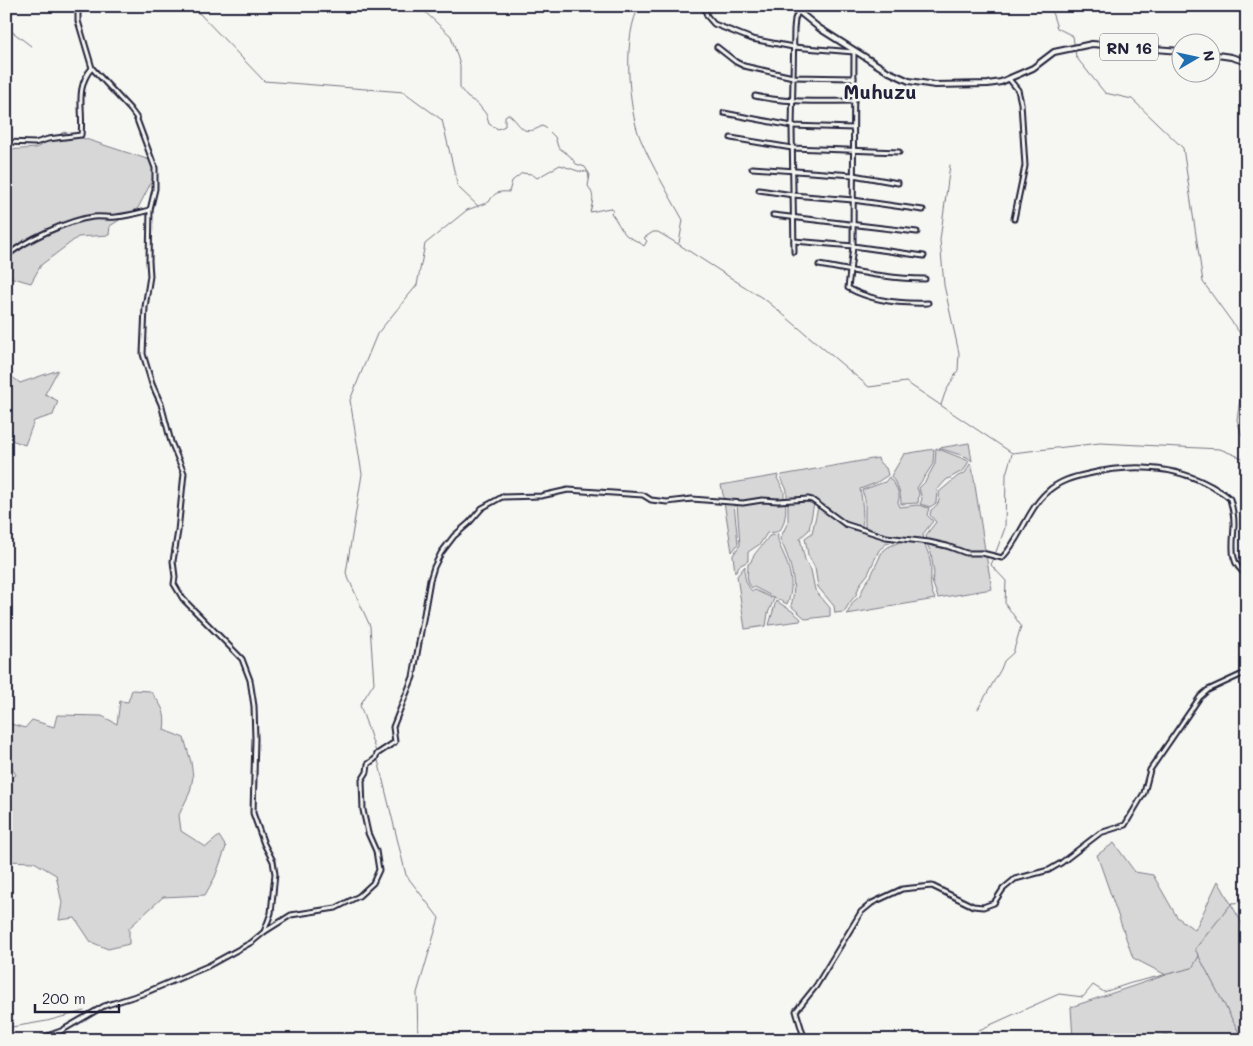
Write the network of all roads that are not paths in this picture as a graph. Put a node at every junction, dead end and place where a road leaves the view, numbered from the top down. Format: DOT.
graph roads {
  1 [pos="78,6"];
  2 [pos="704,6"];
  3 [pos="792,6"];
  4 [pos="798,12"];
  5 [pos="717,47"];
  6 [pos="793,47"];
  7 [pos="1170,50"];
  8 [pos="854,51"];
  9 [pos="1220,56"];
  10 [pos="1247,62"];
  11 [pos="92,68"];
  12 [pos="793,77"];
  13 [pos="854,78"];
  14 [pos="1009,79"];
  15 [pos="755,96"];
  16 [pos="792,100"];
  17 [pos="854,101"];
  18 [pos="724,113"];
  19 [pos="792,126"];
  20 [pos="854,128"];
  21 [pos="731,138"];
  22 [pos="6,142"];
  23 [pos="792,148"];
  24 [pos="853,151"];
  25 [pos="899,152"];
  26 [pos="752,168"];
  27 [pos="792,172"];
  28 [pos="853,175"];
  29 [pos="898,183"];
  30 [pos="759,190"];
  31 [pos="793,195"];
  32 [pos="853,200"];
  33 [pos="150,210"];
  34 [pos="923,210"];
  35 [pos="773,216"];
  36 [pos="793,218"];
  37 [pos="1014,219"];
  38 [pos="853,224"];
  39 [pos="917,232"];
  40 [pos="794,241"];
  41 [pos="853,246"];
  42 [pos="794,252"];
  43 [pos="924,256"];
  44 [pos="6,257"];
  45 [pos="819,265"];
  46 [pos="850,270"];
  47 [pos="925,279"];
  48 [pos="928,303"];
  49 [pos="1247,575"];
  50 [pos="1247,672"];
  51 [pos="264,932"];
  52 [pos="36,1040"];
  53 [pos="803,1040"];
  54 [pos="1147,1040"];
  55 [pos="1178,1040"];
  1 -- 11 [label="street"];
  2 -- 6 [label="street"];
  3 -- 4 [label="main road, RN 16"];
  4 -- 6 [label="street"];
  4 -- 8 [label="main road, RN 16"];
  5 -- 12 [label="street"];
  6 -- 8 [label="street"];
  6 -- 12 [label="street"];
  7 -- 14 [label="main road, RN 16"];
  8 -- 13 [label="street"];
  8 -- 14 [label="main road, RN 16"];
  9 -- 10 [label="main road"];
  11 -- 22 [label="street"];
  11 -- 33 [label="street"];
  12 -- 13 [label="street"];
  12 -- 16 [label="street"];
  13 -- 17 [label="street"];
  14 -- 37 [label="street"];
  15 -- 16 [label="street"];
  16 -- 17 [label="street"];
  16 -- 19 [label="street"];
  17 -- 20 [label="street"];
  18 -- 19 [label="street"];
  19 -- 20 [label="street"];
  19 -- 23 [label="street"];
  20 -- 24 [label="street"];
  21 -- 23 [label="street"];
  23 -- 24 [label="street"];
  23 -- 27 [label="street"];
  24 -- 25 [label="street"];
  24 -- 28 [label="street"];
  26 -- 27 [label="street"];
  27 -- 28 [label="street"];
  27 -- 31 [label="street"];
  28 -- 29 [label="street"];
  28 -- 32 [label="street"];
  30 -- 31 [label="street"];
  31 -- 32 [label="street"];
  31 -- 36 [label="street"];
  32 -- 34 [label="street"];
  32 -- 38 [label="street"];
  33 -- 44 [label="street"];
  33 -- 51 [label="street"];
  35 -- 36 [label="street"];
  36 -- 38 [label="street"];
  36 -- 40 [label="street"];
  38 -- 39 [label="street"];
  38 -- 41 [label="street"];
  40 -- 41 [label="street"];
  40 -- 42 [label="street"];
  41 -- 43 [label="street"];
  41 -- 46 [label="street"];
  45 -- 46 [label="street"];
  46 -- 47 [label="street"];
  46 -- 48 [label="street"];
  49 -- 51 [label="street"];
  50 -- 53 [label="street"];
  51 -- 52 [label="street"];
  54 -- 55 [label="street"];
}
